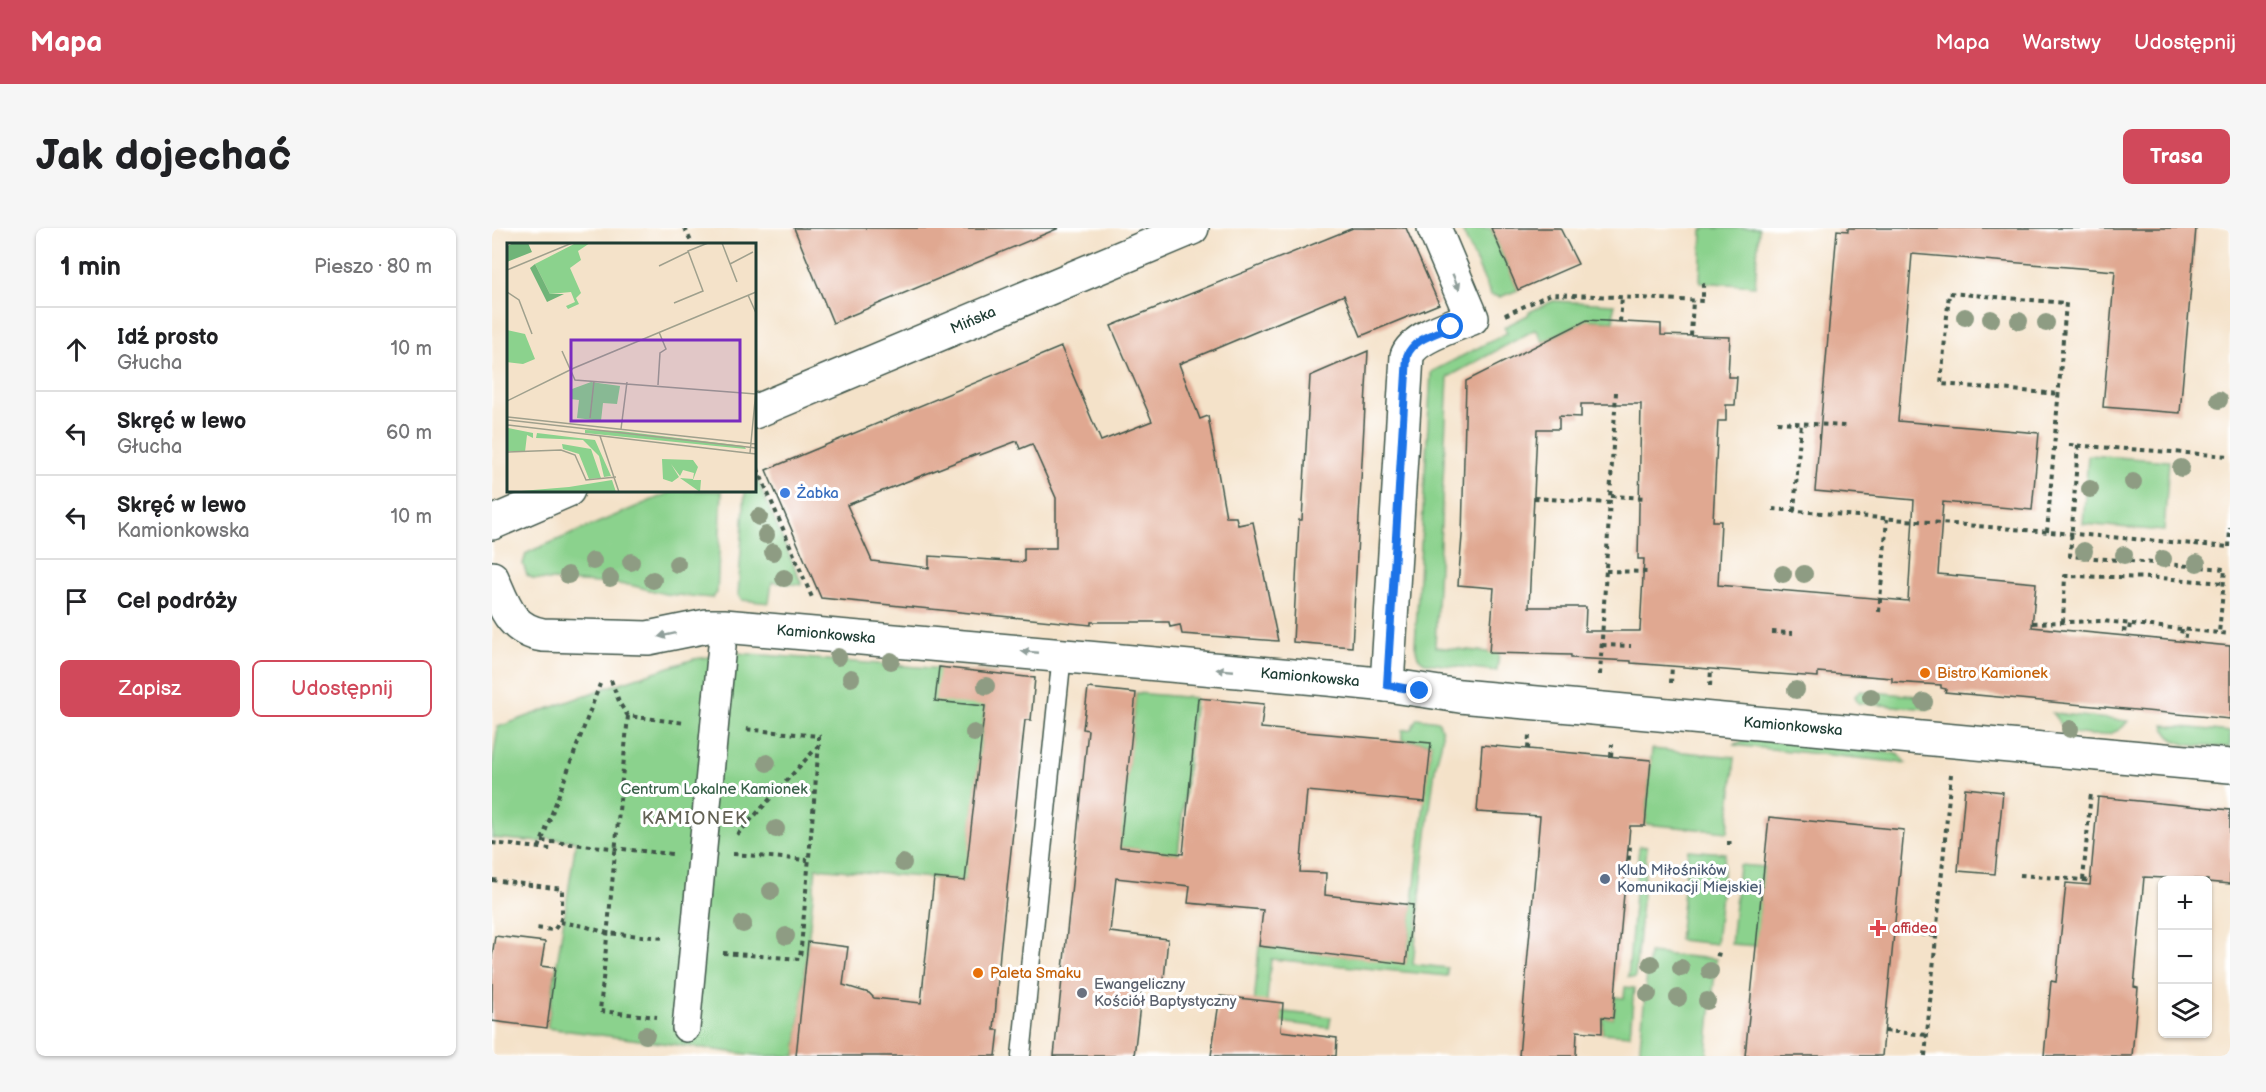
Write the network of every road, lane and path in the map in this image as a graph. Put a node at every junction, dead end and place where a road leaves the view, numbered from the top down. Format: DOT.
graph roads {
  1 [pos="685,228"];
  2 [pos="1192,228"];
  3 [pos="1434,228"];
  4 [pos="692,243"];
  5 [pos="1703,282"];
  6 [pos="1622,297"];
  7 [pos="1693,300"];
  8 [pos="1497,319"];
  9 [pos="1620,322"];
  10 [pos="1692,336"];
  11 [pos="1616,392"];
  12 [pos="2059,394"];
  13 [pos="756,411"];
  14 [pos="1777,422"];
  15 [pos="1801,423"];
  16 [pos="1846,426"];
  17 [pos="2069,445"];
  18 [pos="2078,445"];
  19 [pos="2230,456"];
  20 [pos="756,465"];
  21 [pos="563,492"];
  22 [pos="1611,496"];
  23 [pos="1534,498"];
  24 [pos="1647,498"];
  25 [pos="1610,503"];
  26 [pos="1773,509"];
  27 [pos="1794,511"];
  28 [pos="1887,519"];
  29 [pos="492,523"];
  30 [pos="2230,528"];
  31 [pos="2047,532"];
  32 [pos="2072,535"];
  33 [pos="2229,547"];
  34 [pos="1606,571"];
  35 [pos="1651,572"];
  36 [pos="492,578"];
  37 [pos="2224,583"];
  38 [pos="813,600"];
  39 [pos="1879,612"];
  40 [pos="2063,622"];
  41 [pos="2033,623"];
  42 [pos="2130,624"];
  43 [pos="2182,629"];
  44 [pos="2122,630"];
  45 [pos="1772,632"];
  46 [pos="1794,633"];
  47 [pos="2219,633"];
  48 [pos="2230,634"];
  49 [pos="2187,636"];
  50 [pos="1602,645"];
  51 [pos="722,646"];
  52 [pos="1631,646"];
  53 [pos="1062,654"];
  54 [pos="1600,675"];
  55 [pos="611,680"];
  56 [pos="600,684"];
  57 [pos="1387,685"];
  58 [pos="628,716"];
  59 [pos="715,726"];
  60 [pos="1530,732"];
  61 [pos="1612,740"];
  62 [pos="819,744"];
  63 [pos="1528,749"];
  64 [pos="1611,756"];
  65 [pos="2230,766"];
  66 [pos="1951,773"];
  67 [pos="2091,792"];
  68 [pos="735,836"];
  69 [pos="542,840"];
  70 [pos="492,843"];
  71 [pos="1630,846"];
  72 [pos="539,848"];
  73 [pos="616,848"];
  74 [pos="551,849"];
  75 [pos="808,860"];
  76 [pos="701,865"];
  77 [pos="2020,875"];
  78 [pos="1627,878"];
  79 [pos="492,880"];
  80 [pos="2083,880"];
  81 [pos="2090,881"];
  82 [pos="560,922"];
  83 [pos="534,928"];
  84 [pos="1894,932"];
  85 [pos="607,933"];
  86 [pos="1937,936"];
  87 [pos="694,945"];
  88 [pos="686,1024"];
  89 [pos="1885,1031"];
  90 [pos="1928,1035"];
  91 [pos="1021,1056"];
  92 [pos="1926,1056"];
  1 -- 4 [label="path"];
  2 -- 13 [label="street, Mińska"];
  3 -- 57 [label="street, one-way"];
  5 -- 7 [label="path"];
  6 -- 7 [label="path"];
  6 -- 8 [label="path"];
  6 -- 9 [label="path"];
  7 -- 10 [label="path"];
  11 -- 22 [label="path"];
  12 -- 12 [label="path"];
  12 -- 31 [label="path"];
  14 -- 15 [label="path"];
  15 -- 16 [label="path"];
  15 -- 27 [label="path"];
  17 -- 18 [label="path"];
  18 -- 19 [label="path"];
  18 -- 32 [label="path"];
  20 -- 38 [label="path"];
  21 -- 29 [label="street"];
  22 -- 24 [label="path"];
  22 -- 25 [label="path"];
  23 -- 25 [label="path"];
  25 -- 34 [label="path"];
  26 -- 27 [label="path"];
  27 -- 28 [label="path"];
  28 -- 31 [label="path"];
  28 -- 39 [label="path"];
  30 -- 33 [label="path"];
  31 -- 32 [label="path"];
  32 -- 33 [label="path"];
  32 -- 37 [label="path"];
  34 -- 35 [label="path"];
  34 -- 50 [label="path"];
  53 -- 36 [label="street, Kamionkowska, one-way"];
  37 -- 40 [label="path"];
  37 -- 47 [label="path"];
  40 -- 41 [label="path"];
  40 -- 42 [label="path"];
  42 -- 43 [label="path"];
  42 -- 44 [label="path"];
  43 -- 47 [label="path"];
  43 -- 49 [label="path"];
  45 -- 46 [label="path"];
  47 -- 48 [label="path"];
  50 -- 52 [label="path"];
  50 -- 54 [label="path"];
  51 -- 59 [label="street"];
  57 -- 53 [label="street, Kamionkowska, one-way"];
  53 -- 91 [label="lane"];
  55 -- 58 [label="path"];
  56 -- 69 [label="path"];
  57 -- 65 [label="street, Kamionkowska"];
  58 -- 59 [label="path"];
  58 -- 73 [label="path"];
  59 -- 62 [label="path"];
  59 -- 76 [label="street"];
  60 -- 63 [label="path"];
  61 -- 64 [label="path"];
  62 -- 68 [label="path"];
  62 -- 75 [label="path"];
  66 -- 86 [label="path"];
  67 -- 80 [label="path"];
  69 -- 72 [label="path"];
  69 -- 73 [label="path"];
  70 -- 72 [label="path"];
  71 -- 78 [label="path"];
  72 -- 74 [label="path"];
  73 -- 76 [label="path"];
  73 -- 85 [label="path"];
  75 -- 76 [label="path"];
  75 -- 87 [label="path"];
  76 -- 87 [label="street"];
  77 -- 80 [label="path"];
  79 -- 82 [label="path"];
  80 -- 81 [label="path"];
  82 -- 83 [label="path"];
  82 -- 85 [label="path"];
  84 -- 86 [label="path"];
  85 -- 87 [label="path"];
  85 -- 88 [label="path"];
  86 -- 90 [label="path"];
  87 -- 88 [label="street"];
  89 -- 90 [label="path"];
  90 -- 92 [label="path"];
}
